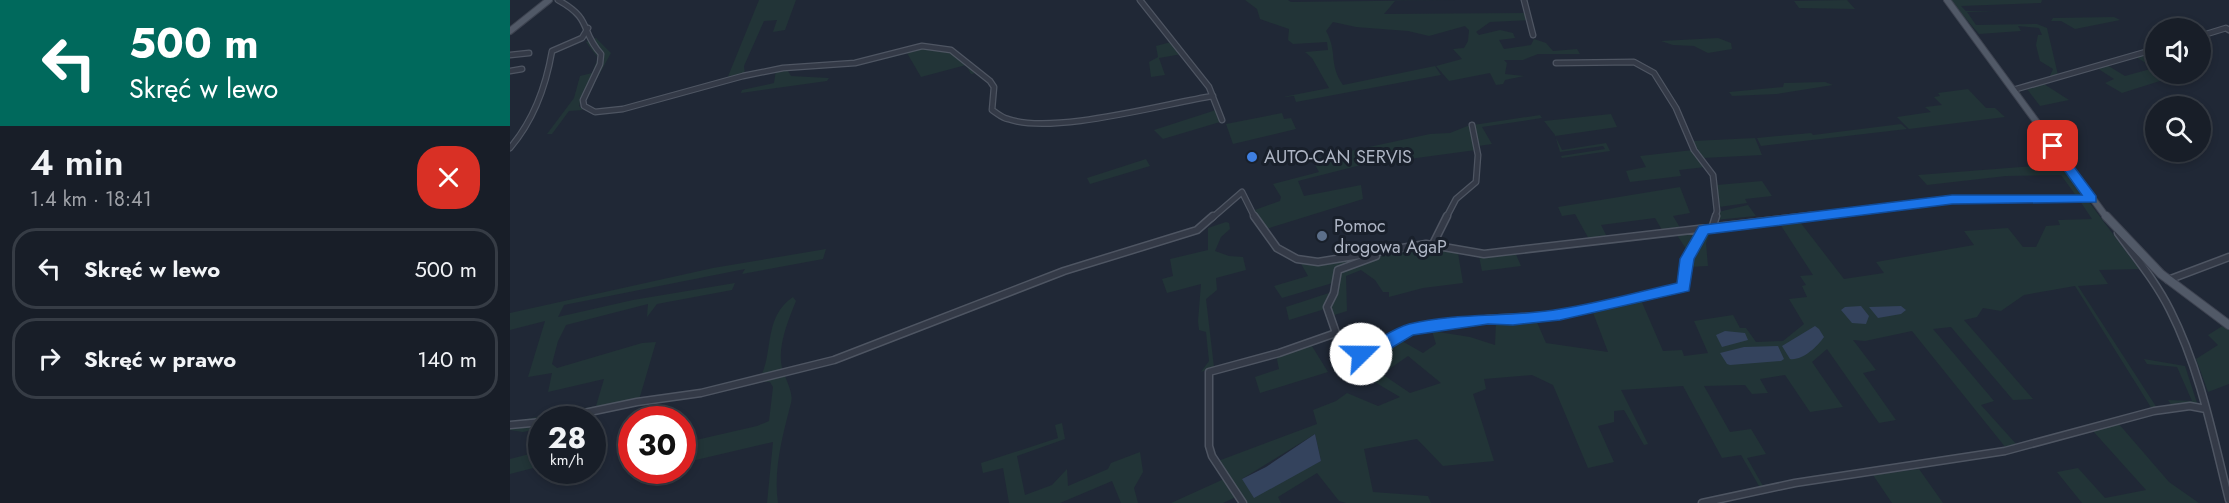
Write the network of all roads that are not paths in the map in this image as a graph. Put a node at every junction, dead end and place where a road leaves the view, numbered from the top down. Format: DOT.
graph roads {
  1 [pos="549,0"];
  2 [pos="558,0"];
  3 [pos="1140,0"];
  4 [pos="1524,0"];
  5 [pos="1947,0"];
  6 [pos="588,28"];
  7 [pos="2227,29"];
  8 [pos="510,31"];
  9 [pos="2211,33"];
  10 [pos="1533,35"];
  11 [pos="2145,52"];
  12 [pos="530,53"];
  13 [pos="510,55"];
  14 [pos="1556,63"];
  15 [pos="522,69"];
  16 [pos="510,71"];
  17 [pos="2013,90"];
  18 [pos="1213,96"];
  19 [pos="1222,120"];
  20 [pos="1472,125"];
  21 [pos="510,148"];
  22 [pos="2091,199"];
  23 [pos="1712,229"];
  24 [pos="1704,230"];
  25 [pos="2118,232"];
  26 [pos="1433,244"];
  27 [pos="1388,250"];
  28 [pos="2229,257"];
  29 [pos="2170,281"];
  30 [pos="2158,289"];
  31 [pos="2229,325"];
  32 [pos="1336,333"];
  33 [pos="606,408"];
  34 [pos="2206,409"];
  35 [pos="528,423"];
  36 [pos="510,425"];
  37 [pos="2229,500"];
  38 [pos="1243,503"];
  39 [pos="1702,503"];
  1 -- 8 [label="main road"];
  2 -- 6 [label="street"];
  3 -- 18 [label="street"];
  4 -- 10 [label="street"];
  5 -- 17 [label="main road"];
  6 -- 18 [label="street"];
  6 -- 21 [label="street"];
  7 -- 9 [label="street"];
  11 -- 17 [label="street"];
  12 -- 13 [label="street"];
  14 -- 23 [label="street"];
  15 -- 16 [label="street"];
  17 -- 22 [label="main road"];
  18 -- 19 [label="street"];
  20 -- 26 [label="street"];
  22 -- 23 [label="street"];
  22 -- 25 [label="main road"];
  23 -- 24 [label="street"];
  24 -- 26 [label="street"];
  24 -- 32 [label="street"];
  25 -- 29 [label="main road"];
  25 -- 30 [label="street"];
  26 -- 27 [label="street"];
  27 -- 32 [label="street"];
  27 -- 33 [label="street"];
  28 -- 29 [label="street"];
  29 -- 30 [label="street"];
  29 -- 31 [label="main road"];
  30 -- 34 [label="street"];
  32 -- 38 [label="street"];
  34 -- 37 [label="street"];
  34 -- 39 [label="street"];
  35 -- 36 [label="street"];
}
